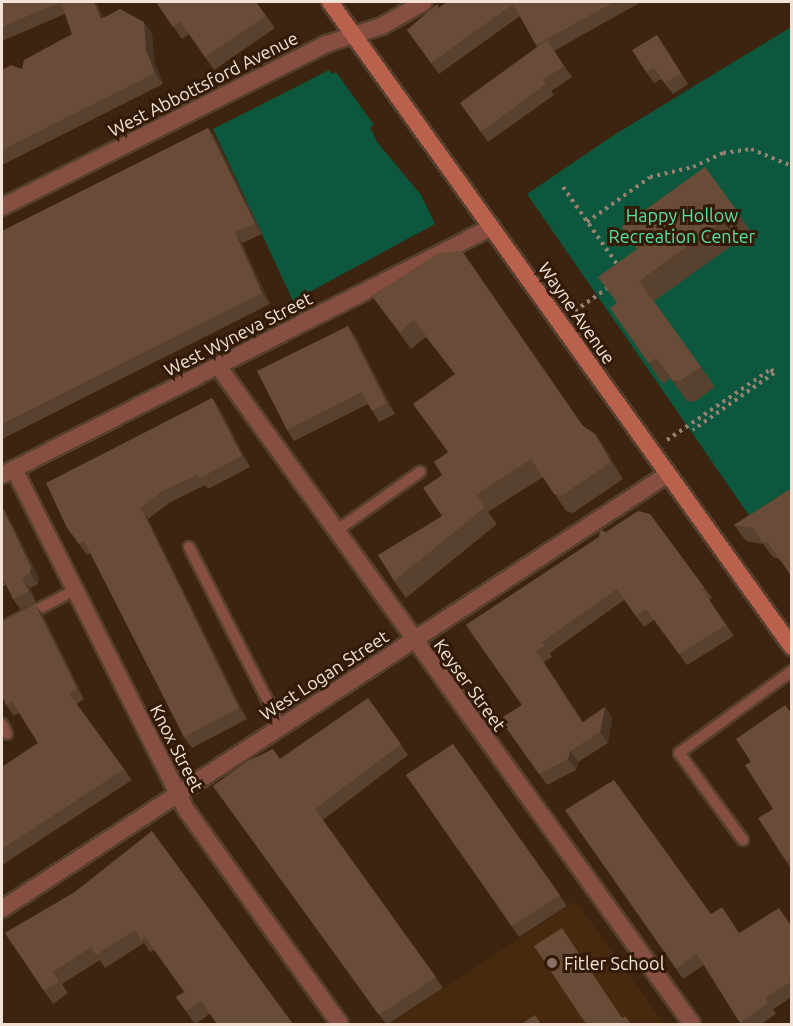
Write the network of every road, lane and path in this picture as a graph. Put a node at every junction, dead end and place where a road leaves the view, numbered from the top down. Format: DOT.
graph roads {
  1 [pos="330,2"];
  2 [pos="424,2"];
  3 [pos="354,35"];
  4 [pos="792,166"];
  5 [pos="563,187"];
  6 [pos="2,207"];
  7 [pos="587,222"];
  8 [pos="492,227"];
  9 [pos="625,276"];
  10 [pos="615,282"];
  11 [pos="559,322"];
  12 [pos="218,366"];
  13 [pos="693,430"];
  14 [pos="651,451"];
  15 [pos="420,471"];
  16 [pos="8,472"];
  17 [pos="668,474"];
  18 [pos="336,531"];
  19 [pos="189,546"];
  20 [pos="75,590"];
  21 [pos="2,628"];
  22 [pos="414,641"];
  23 [pos="792,647"];
  24 [pos="792,671"];
  25 [pos="281,727"];
  26 [pos="177,794"];
  27 [pos="743,840"];
  28 [pos="2,909"];
  29 [pos="340,1024"];
  30 [pos="692,1024"];
  1 -- 3 [label="main road, Wayne Avenue"];
  2 -- 3 [label="street, West Abbottsford Avenue"];
  3 -- 6 [label="street, West Abbottsford Avenue"];
  3 -- 8 [label="main road, Wayne Avenue"];
  4 -- 7 [label="path"];
  5 -- 7 [label="path"];
  7 -- 9 [label="path"];
  8 -- 11 [label="main road, Wayne Avenue"];
  8 -- 12 [label="street, West Wyneva Street"];
  10 -- 11 [label="path"];
  11 -- 14 [label="main road, Wayne Avenue"];
  12 -- 16 [label="street, West Wyneva Street"];
  12 -- 18 [label="street, Keyser Street"];
  13 -- 14 [label="path"];
  14 -- 17 [label="main road, Wayne Avenue"];
  15 -- 18 [label="lane"];
  16 -- 20 [label="street, Knox Street"];
  17 -- 22 [label="street, West Logan Street"];
  17 -- 23 [label="main road, Wayne Avenue"];
  18 -- 22 [label="street, Keyser Street"];
  19 -- 25 [label="lane"];
  20 -- 21 [label="lane"];
  20 -- 26 [label="street, Knox Street"];
  22 -- 25 [label="street, West Logan Street"];
  22 -- 30 [label="street, Keyser Street"];
  24 -- 27 [label="lane"];
  25 -- 26 [label="street, West Logan Street"];
  26 -- 28 [label="street, West Logan Street"];
  26 -- 29 [label="street, Knox Street"];
}
